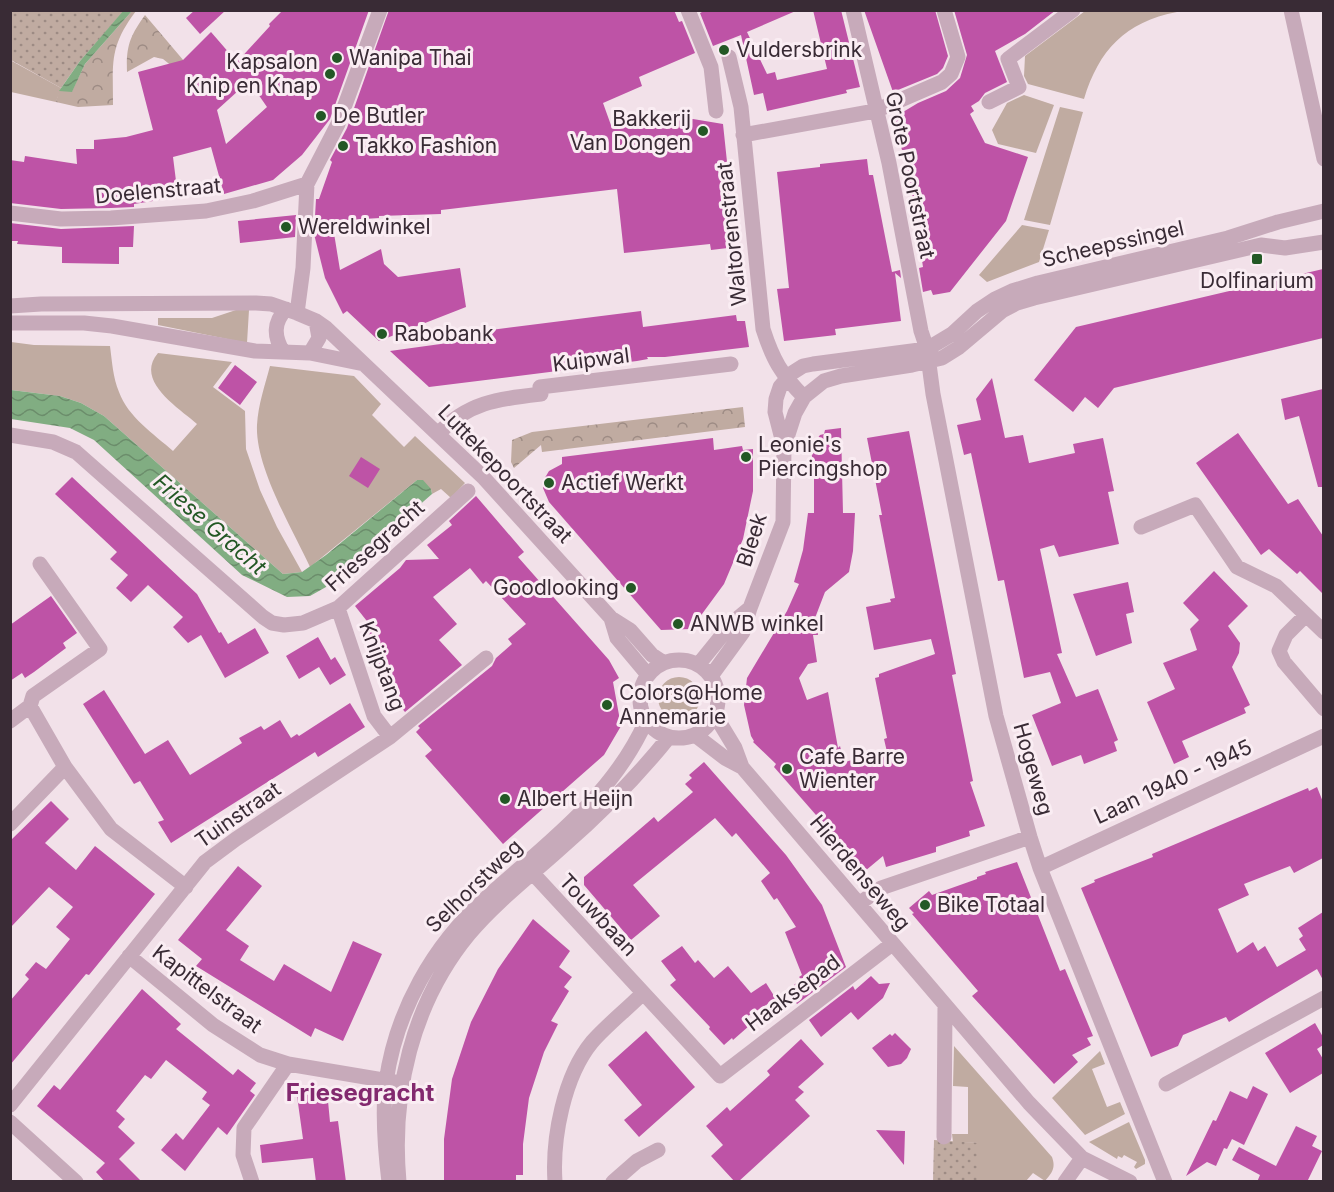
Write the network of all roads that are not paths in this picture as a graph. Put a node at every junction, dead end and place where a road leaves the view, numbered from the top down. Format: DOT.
graph roads {
  1 [pos="381,10"];
  2 [pos="688,10"];
  3 [pos="853,10"];
  4 [pos="944,10"];
  5 [pos="1073,10"];
  6 [pos="1291,10"];
  7 [pos="729,57"];
  8 [pos="989,102"];
  9 [pos="716,111"];
  10 [pos="875,111"];
  11 [pos="743,135"];
  12 [pos="1323,159"];
  13 [pos="308,184"];
  14 [pos="1323,211"];
  15 [pos="10,213"];
  16 [pos="1323,242"];
  17 [pos="139,304"];
  18 [pos="10,306"];
  19 [pos="292,311"];
  20 [pos="316,321"];
  21 [pos="10,323"];
  22 [pos="140,330"];
  23 [pos="283,352"];
  24 [pos="310,353"];
  25 [pos="928,355"];
  26 [pos="364,364"];
  27 [pos="731,364"];
  28 [pos="786,379"];
  29 [pos="804,397"];
  30 [pos="438,434"];
  31 [pos="10,435"];
  32 [pos="784,447"];
  33 [pos="468,491"];
  34 [pos="1141,527"];
  35 [pos="40,564"];
  36 [pos="338,608"];
  37 [pos="750,608"];
  38 [pos="1306,615"];
  39 [pos="611,618"];
  40 [pos="1323,632"];
  41 [pos="486,658"];
  42 [pos="664,663"];
  43 [pos="698,664"];
  44 [pos="648,675"];
  45 [pos="711,676"];
  46 [pos="30,706"];
  47 [pos="1323,710"];
  48 [pos="716,715"];
  49 [pos="10,720"];
  50 [pos="646,721"];
  51 [pos="695,735"];
  52 [pos="1323,736"];
  53 [pos="390,737"];
  54 [pos="669,737"];
  55 [pos="65,767"];
  56 [pos="742,767"];
  57 [pos="10,824"];
  58 [pos="1030,837"];
  59 [pos="1040,868"];
  60 [pos="528,869"];
  61 [pos="186,887"];
  62 [pos="860,903"];
  63 [pos="892,944"];
  64 [pos="129,956"];
  65 [pos="642,994"];
  66 [pos="1323,998"];
  67 [pos="945,1006"];
  68 [pos="288,1064"];
  69 [pos="720,1076"];
  70 [pos="394,1082"];
  71 [pos="1166,1084"];
  72 [pos="10,1105"];
  73 [pos="10,1122"];
  74 [pos="944,1137"];
  75 [pos="658,1150"];
  76 [pos="1082,1158"];
  77 [pos="76,1182"];
  78 [pos="252,1182"];
  79 [pos="389,1182"];
  80 [pos="399,1182"];
  81 [pos="555,1182"];
  82 [pos="613,1182"];
  83 [pos="1065,1182"];
  84 [pos="1130,1182"];
  85 [pos="1165,1182"];
  1 -- 13 [label="street"];
  2 -- 9 [label="street"];
  3 -- 10 [label="street, Grote Poortstraat"];
  4 -- 10 [label="street"];
  5 -- 8 [label="street"];
  6 -- 12 [label="street"];
  7 -- 11 [label="street, Waltorenstraat"];
  10 -- 11 [label="street"];
  10 -- 25 [label="street, Grote Poortstraat"];
  11 -- 28 [label="street, Waltorenstraat"];
  13 -- 15 [label="street, Doelenstraat"];
  13 -- 19 [label="street"];
  14 -- 25 [label="street, Scheepssingel"];
  16 -- 25 [label="street, Scheepssingel"];
  17 -- 18 [label="street, Luttekepoortstraat"];
  17 -- 19 [label="street, Luttekepoortstraat"];
  17 -- 22 [label="street"];
  19 -- 20 [label="street, Luttekepoortstraat"];
  19 -- 23 [label="street"];
  20 -- 24 [label="street"];
  20 -- 26 [label="street, Luttekepoortstraat"];
  21 -- 22 [label="street"];
  22 -- 23 [label="street"];
  23 -- 24 [label="street"];
  24 -- 26 [label="street"];
  25 -- 28 [label="street"];
  25 -- 29 [label="street"];
  25 -- 58 [label="street, Hogeweg"];
  26 -- 30 [label="street, Luttekepoortstraat"];
  27 -- 30 [label="street, Kuipwal"];
  28 -- 29 [label="street, Waltorenstraat"];
  28 -- 32 [label="street, Bleek"];
  29 -- 32 [label="street, Bleek"];
  30 -- 39 [label="street, Luttekepoortstraat"];
  31 -- 36 [label="street, Friesegracht"];
  32 -- 37 [label="street, Bleek"];
  33 -- 36 [label="street, Friesegracht"];
  34 -- 38 [label="street"];
  35 -- 46 [label="street"];
  36 -- 53 [label="street, Knijptang"];
  37 -- 43 [label="street, Bleek"];
  37 -- 45 [label="street, Bleek"];
  38 -- 40 [label="street"];
  38 -- 47 [label="street"];
  39 -- 42 [label="street, Luttekepoortstraat"];
  39 -- 44 [label="street, Luttekepoortstraat"];
  41 -- 53 [label="street, Tuinstraat"];
  42 -- 43 [label="street"];
  42 -- 44 [label="street"];
  43 -- 45 [label="street"];
  44 -- 50 [label="street"];
  45 -- 48 [label="street"];
  46 -- 49 [label="street"];
  46 -- 55 [label="street"];
  48 -- 51 [label="street"];
  48 -- 56 [label="street, Hierdenseweg"];
  50 -- 54 [label="street"];
  50 -- 60 [label="street, Selhorstweg"];
  51 -- 54 [label="street"];
  51 -- 56 [label="street, Hierdenseweg"];
  52 -- 59 [label="street, Laan 1940 - 1945"];
  53 -- 61 [label="street, Tuinstraat"];
  54 -- 60 [label="street, Selhorstweg"];
  55 -- 57 [label="street"];
  55 -- 61 [label="street"];
  56 -- 62 [label="street, Hierdenseweg"];
  58 -- 59 [label="street, Hogeweg"];
  58 -- 62 [label="street"];
  59 -- 85 [label="street, Hogeweg"];
  60 -- 65 [label="street, Touwbaan"];
  60 -- 70 [label="street, Selhorstweg"];
  61 -- 64 [label="street, Tuinstraat"];
  62 -- 63 [label="street, Hierdenseweg"];
  63 -- 67 [label="street, Hierdenseweg"];
  63 -- 69 [label="street, Haaksepad"];
  64 -- 68 [label="street, Kapittelstraat"];
  64 -- 72 [label="street, Tuinstraat"];
  65 -- 69 [label="street, Touwbaan"];
  65 -- 81 [label="street"];
  66 -- 71 [label="street"];
  67 -- 74 [label="street"];
  67 -- 76 [label="street, Hierdenseweg"];
  68 -- 70 [label="street, Kapittelstraat"];
  68 -- 78 [label="street"];
  70 -- 79 [label="street, Selhorstweg"];
  70 -- 80 [label="street, Selhorstweg"];
  73 -- 77 [label="street"];
  75 -- 82 [label="street"];
  76 -- 83 [label="street"];
  76 -- 84 [label="street, Hierdenseweg"];
}
